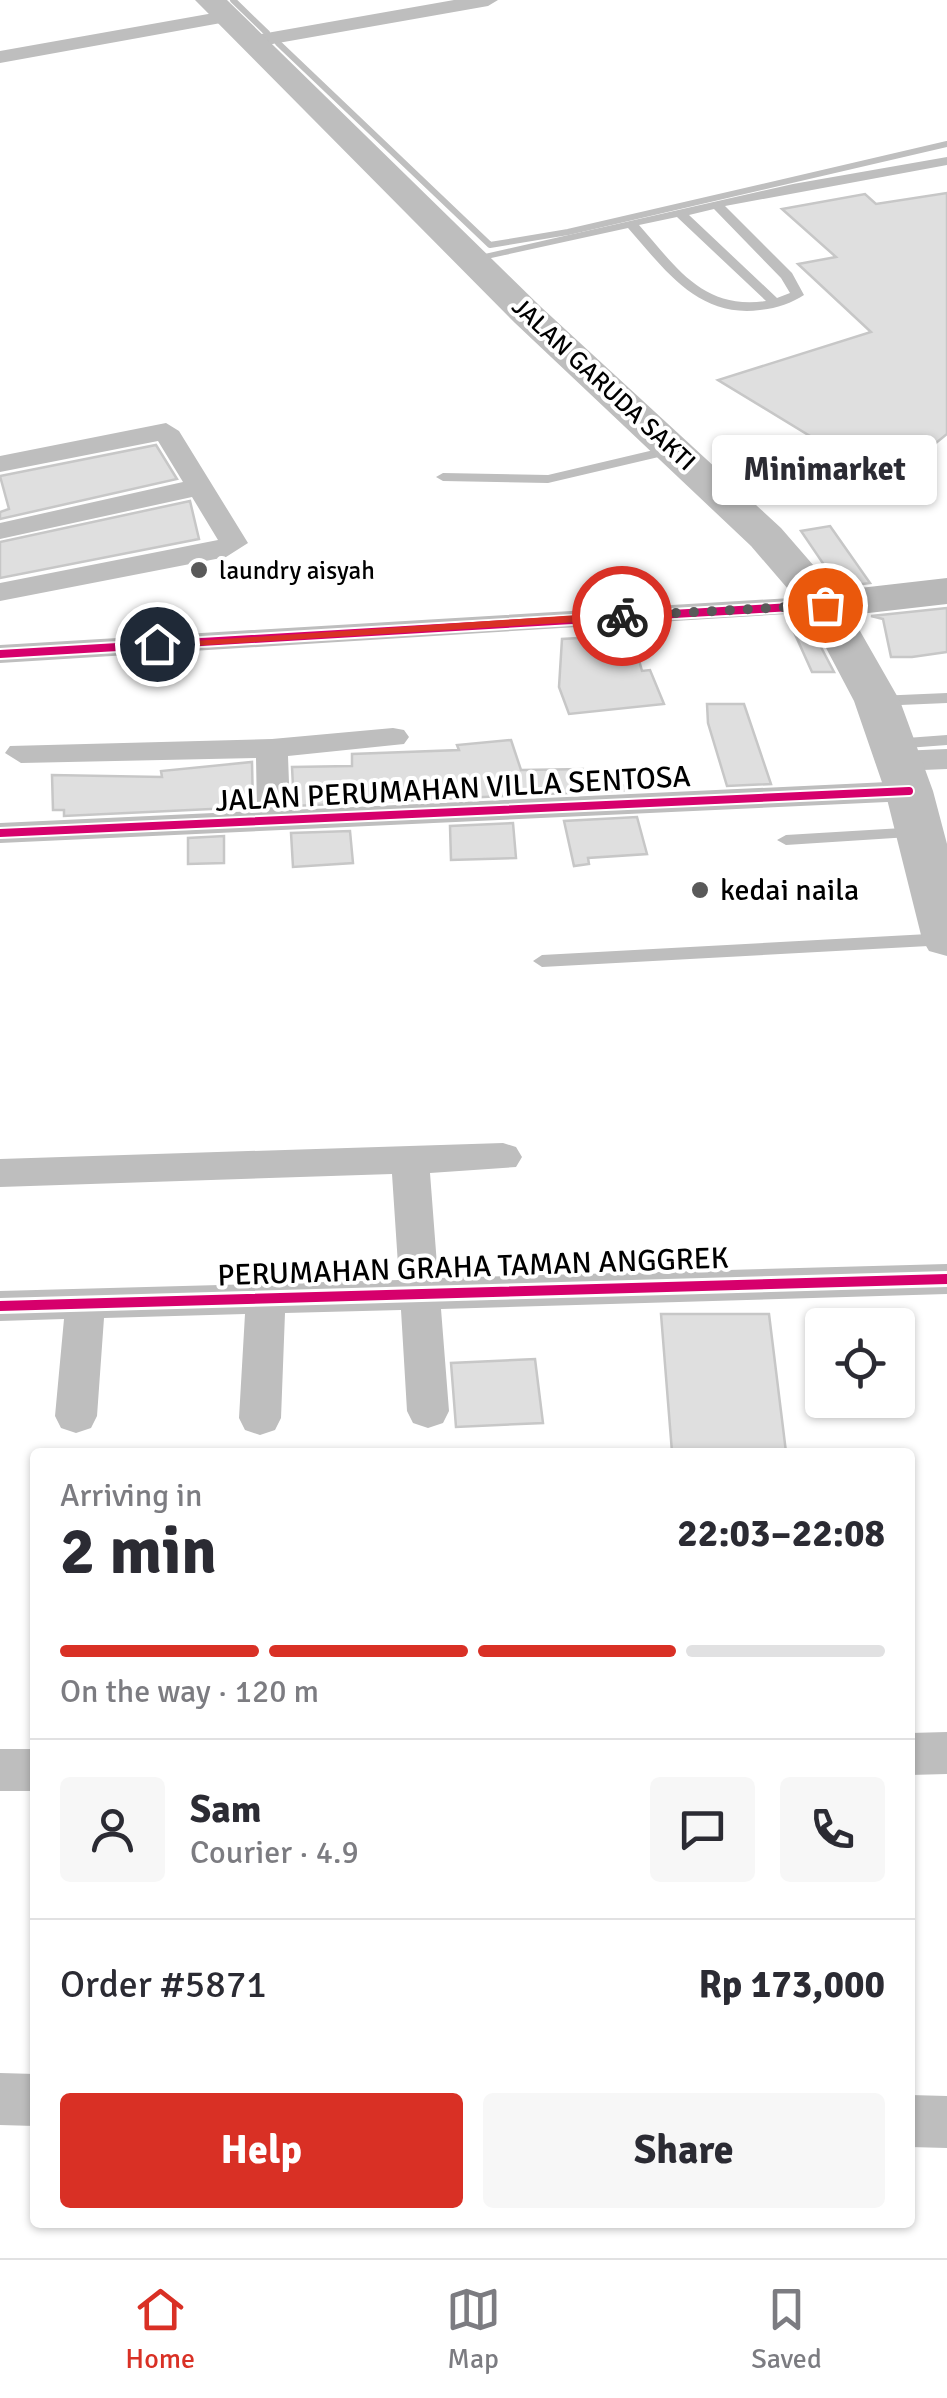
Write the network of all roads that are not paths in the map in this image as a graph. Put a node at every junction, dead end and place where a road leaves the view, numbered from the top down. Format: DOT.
graph roads {
  1 [pos="488,0"];
  2 [pos="228,20"];
  3 [pos="0,57"];
  4 [pos="947,161"];
  5 [pos="718,206"];
  6 [pos="681,214"];
  7 [pos="631,224"];
  8 [pos="473,258"];
  9 [pos="774,302"];
  10 [pos="676,449"];
  11 [pos="0,464"];
  12 [pos="443,478"];
  13 [pos="200,487"];
  14 [pos="0,531"];
  15 [pos="947,591"];
  16 [pos="0,592"];
  17 [pos="825,605"];
  18 [pos="0,654"];
  19 [pos="947,698"];
  20 [pos="393,738"];
  21 [pos="947,740"];
  22 [pos="272,748"];
  23 [pos="22,753"];
  24 [pos="947,759"];
  25 [pos="899,766"];
  26 [pos="274,823"];
  27 [pos="0,833"];
  28 [pos="786,840"];
  29 [pos="947,939"];
  30 [pos="542,961"];
  31 [pos="503,1157"];
  32 [pos="410,1162"];
  33 [pos="0,1173"];
  34 [pos="947,1279"];
  35 [pos="416,1293"];
  36 [pos="266,1298"];
  37 [pos="85,1304"];
  38 [pos="0,1306"];
  39 [pos="428,1411"];
  40 [pos="76,1416"];
  41 [pos="260,1418"];
  42 [pos="947,1753"];
  43 [pos="915,1754"];
  44 [pos="0,1770"];
  45 [pos="30,1770"];
  46 [pos="0,2099"];
  47 [pos="30,2100"];
  48 [pos="915,2121"];
  49 [pos="947,2122"];
  1 -- 2 [label="street"];
  2 -- 3 [label="street"];
  2 -- 8 [label="highway, JALAN GARUDA SAKTI"];
  4 -- 5 [label="lane"];
  5 -- 6 [label="lane"];
  5 -- 9 [label="lane"];
  6 -- 7 [label="lane"];
  6 -- 9 [label="lane"];
  7 -- 8 [label="lane"];
  7 -- 9 [label="lane"];
  8 -- 10 [label="highway, JALAN GARUDA SAKTI"];
  10 -- 12 [label="lane"];
  10 -- 17 [label="highway, JALAN GARUDA SAKTI"];
  11 -- 13 [label="street"];
  13 -- 14 [label="street"];
  13 -- 16 [label="street"];
  15 -- 17 [label="main road"];
  17 -- 18 [label="street"];
  17 -- 25 [label="highway, JALAN GARUDA SAKTI"];
  19 -- 25 [label="lane"];
  20 -- 22 [label="street"];
  21 -- 25 [label="lane"];
  22 -- 23 [label="street"];
  22 -- 26 [label="street"];
  24 -- 25 [label="street, JALAN PERUMAHAN VILLA SENTOSA"];
  25 -- 26 [label="street, JALAN PERUMAHAN VILLA SENTOSA"];
  25 -- 28 [label="lane"];
  25 -- 29 [label="highway, JALAN GARUDA SAKTI"];
  26 -- 27 [label="street, JALAN PERUMAHAN VILLA SENTOSA"];
  29 -- 30 [label="lane"];
  31 -- 32 [label="street"];
  32 -- 33 [label="street"];
  32 -- 35 [label="street"];
  34 -- 35 [label="street, PERUMAHAN GRAHA TAMAN ANGGREK"];
  35 -- 36 [label="street, PERUMAHAN GRAHA TAMAN ANGGREK"];
  35 -- 39 [label="street"];
  36 -- 37 [label="street, PERUMAHAN GRAHA TAMAN ANGGREK"];
  36 -- 41 [label="street"];
  37 -- 38 [label="street, PERUMAHAN GRAHA TAMAN ANGGREK"];
  37 -- 40 [label="street"];
  42 -- 43 [label="street"];
  44 -- 45 [label="street"];
  46 -- 47 [label="street"];
  48 -- 49 [label="street"];
}
